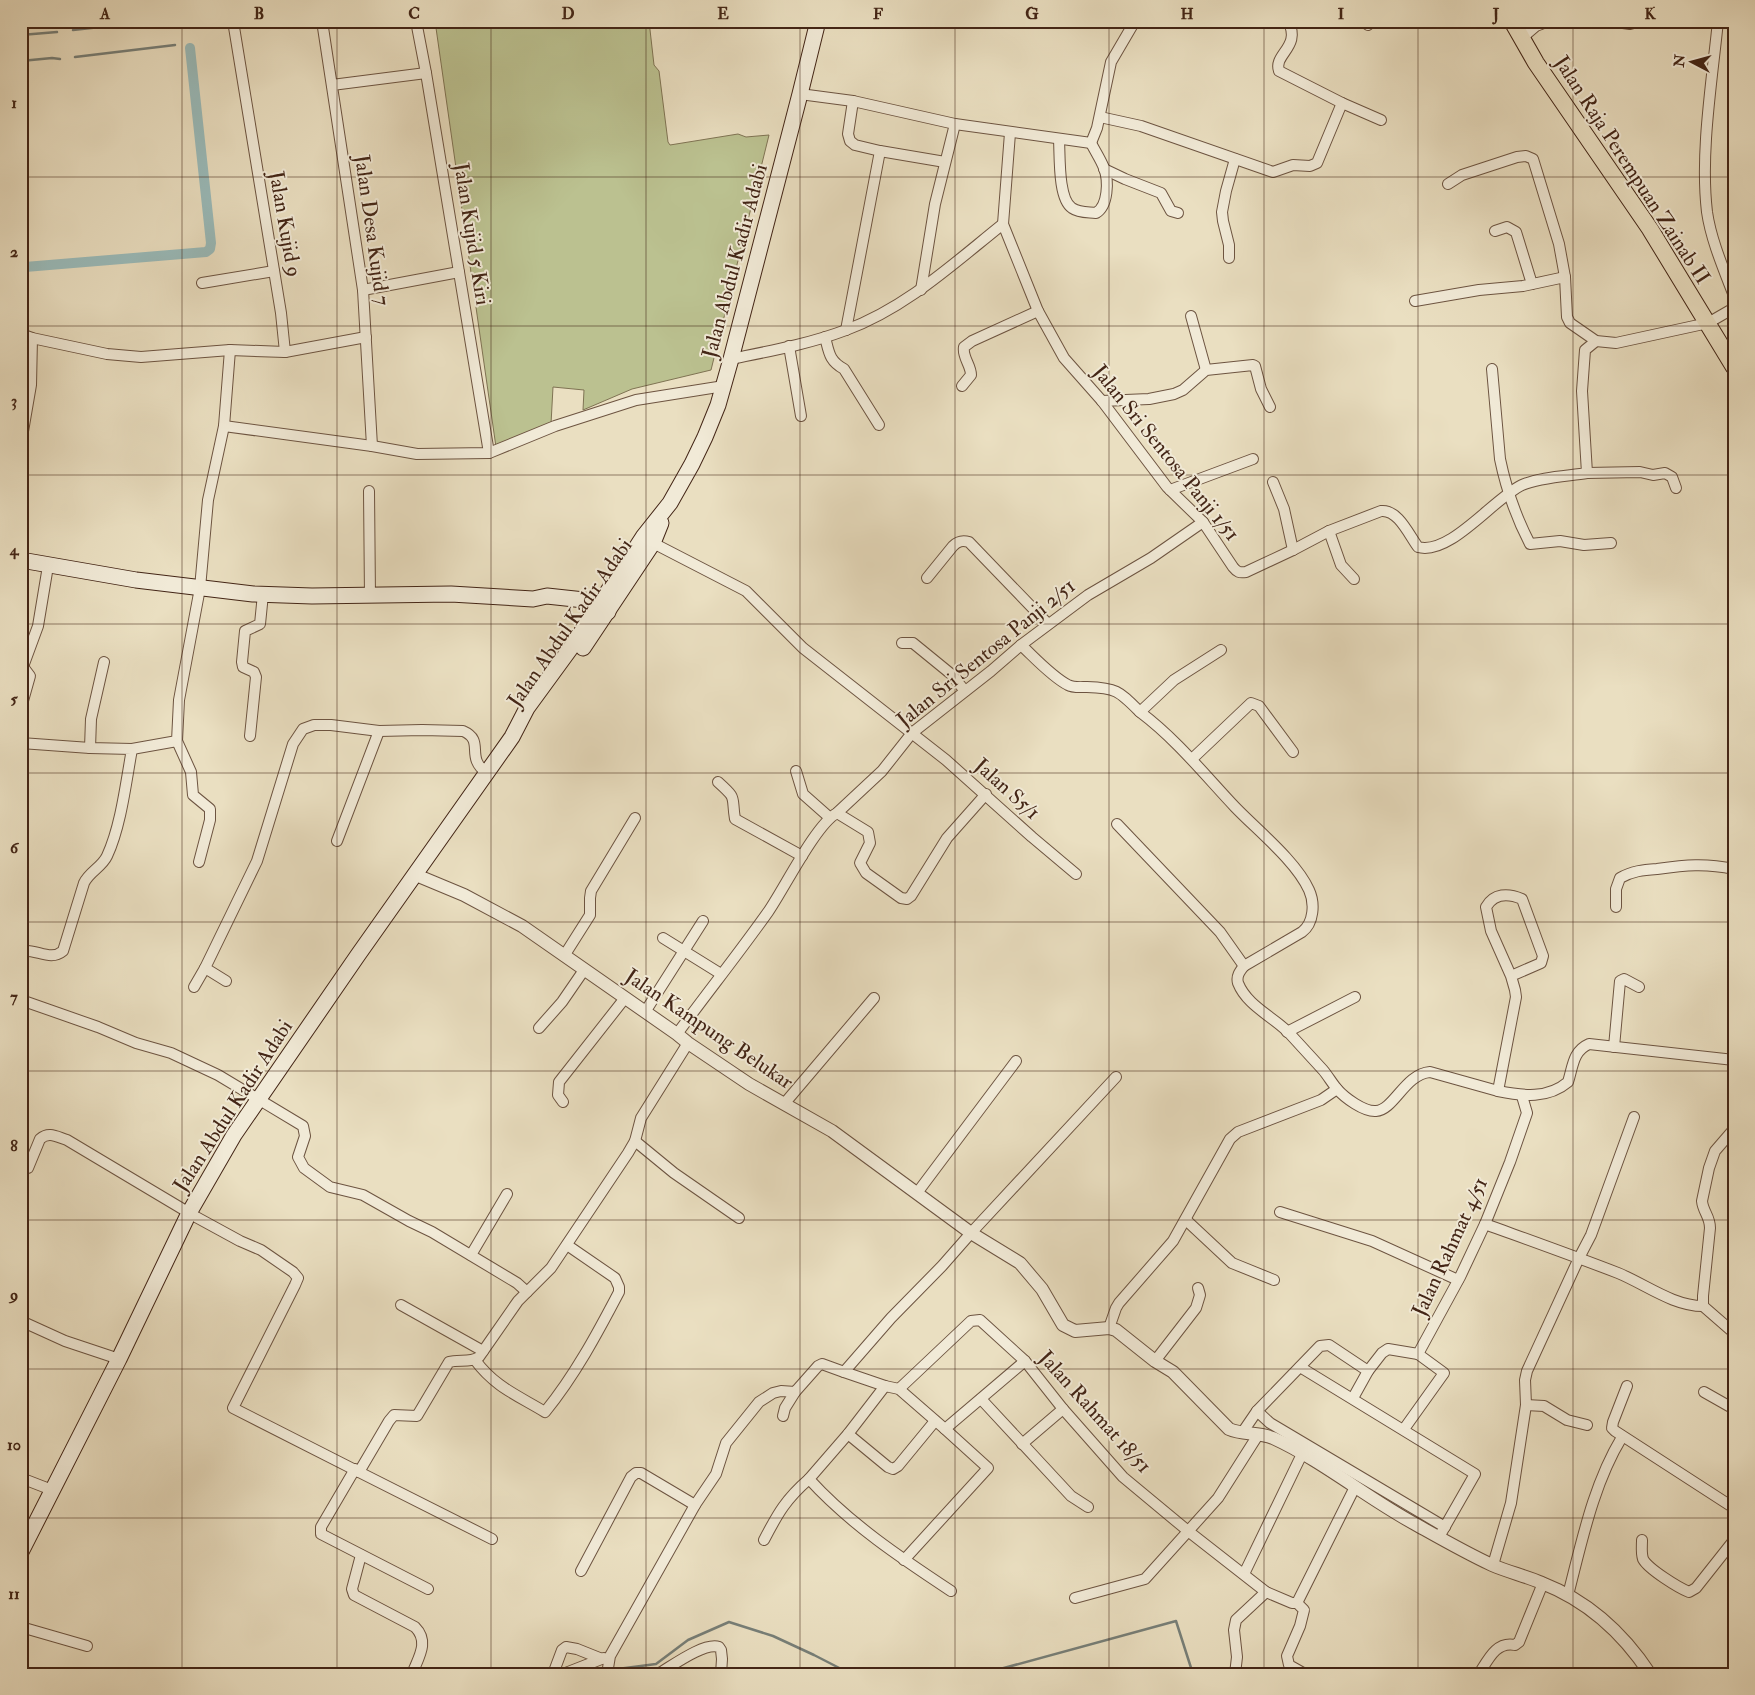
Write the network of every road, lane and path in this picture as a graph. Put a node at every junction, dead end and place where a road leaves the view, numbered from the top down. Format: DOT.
graph roads {
  1 [pos="322,21"];
  2 [pos="416,21"];
  3 [pos="818,21"];
  4 [pos="1135,21"];
  5 [pos="1288,21"];
  6 [pos="1512,21"];
  7 [pos="1549,21"];
  8 [pos="1609,21"];
  9 [pos="1641,21"];
  10 [pos="1718,21"];
  11 [pos="236,22"];
  12 [pos="1522,38"];
  13 [pos="426,73"];
  14 [pos="332,85"];
  15 [pos="800,94"];
  16 [pos="853,101"];
  17 [pos="1342,103"];
  18 [pos="1100,117"];
  19 [pos="1381,120"];
  20 [pos="955,124"];
  21 [pos="1010,133"];
  22 [pos="1059,140"];
  23 [pos="1090,143"];
  24 [pos="880,151"];
  25 [pos="1235,158"];
  26 [pos="946,162"];
  27 [pos="1104,169"];
  28 [pos="1448,184"];
  29 [pos="1178,212"];
  30 [pos="1002,224"];
  31 [pos="1495,231"];
  32 [pos="1228,258"];
  33 [pos="274,271"];
  34 [pos="459,272"];
  35 [pos="1565,277"];
  36 [pos="202,283"];
  37 [pos="1532,284"];
  38 [pos="363,290"];
  39 [pos="921,290"];
  40 [pos="1734,296"];
  41 [pos="1415,301"];
  42 [pos="1734,308"];
  43 [pos="1038,311"];
  44 [pos="1190,316"];
  45 [pos="1707,324"];
  46 [pos="846,330"];
  47 [pos="21,334"];
  48 [pos="366,337"];
  49 [pos="825,337"];
  50 [pos="32,338"];
  51 [pos="1596,342"];
  52 [pos="789,346"];
  53 [pos="230,350"];
  54 [pos="285,352"];
  55 [pos="732,359"];
  56 [pos="1734,367"];
  57 [pos="1492,369"];
  58 [pos="1206,370"];
  59 [pos="724,386"];
  60 [pos="962,386"];
  61 [pos="1102,401"];
  62 [pos="1270,407"];
  63 [pos="801,416"];
  64 [pos="878,425"];
  65 [pos="224,426"];
  66 [pos="21,443"];
  67 [pos="372,446"];
  68 [pos="489,453"];
  69 [pos="1253,459"];
  70 [pos="1587,473"];
  71 [pos="1273,482"];
  72 [pos="1676,488"];
  73 [pos="1170,490"];
  74 [pos="369,491"];
  75 [pos="1508,493"];
  76 [pos="670,503"];
  77 [pos="1203,522"];
  78 [pos="1329,531"];
  79 [pos="653,543"];
  80 [pos="1610,543"];
  81 [pos="1293,550"];
  82 [pos="21,560"];
  83 [pos="48,566"];
  84 [pos="928,578"];
  85 [pos="1354,579"];
  86 [pos="200,588"];
  87 [pos="263,594"];
  88 [pos="370,596"];
  89 [pos="601,612"];
  90 [pos="1048,624"];
  91 [pos="902,642"];
  92 [pos="1021,644"];
  93 [pos="1221,650"];
  94 [pos="104,662"];
  95 [pos="965,691"];
  96 [pos="21,708"];
  97 [pos="1140,712"];
  98 [pos="379,731"];
  99 [pos="912,733"];
  100 [pos="250,736"];
  101 [pos="177,741"];
  102 [pos="21,743"];
  103 [pos="90,748"];
  104 [pos="132,749"];
  105 [pos="1293,752"];
  106 [pos="1192,759"];
  107 [pos="796,771"];
  108 [pos="487,773"];
  109 [pos="718,782"];
  110 [pos="986,794"];
  111 [pos="833,815"];
  112 [pos="635,818"];
  113 [pos="1117,824"];
  114 [pos="337,841"];
  115 [pos="802,856"];
  116 [pos="199,862"];
  117 [pos="1734,869"];
  118 [pos="1076,874"];
  119 [pos="416,875"];
  120 [pos="1616,907"];
  121 [pos="703,922"];
  122 [pos="663,938"];
  123 [pos="683,950"];
  124 [pos="21,951"];
  125 [pos="564,956"];
  126 [pos="1244,966"];
  127 [pos="205,968"];
  128 [pos="584,970"];
  129 [pos="721,974"];
  130 [pos="1511,976"];
  131 [pos="226,981"];
  132 [pos="194,987"];
  133 [pos="1639,987"];
  134 [pos="625,998"];
  135 [pos="874,998"];
  136 [pos="1355,998"];
  137 [pos="21,1000"];
  138 [pos="644,1012"];
  139 [pos="540,1028"];
  140 [pos="1288,1032"];
  141 [pos="677,1034"];
  142 [pos="688,1044"];
  143 [pos="1614,1047"];
  144 [pos="1734,1060"];
  145 [pos="1016,1061"];
  146 [pos="1116,1077"];
  147 [pos="1337,1089"];
  148 [pos="1498,1091"];
  149 [pos="1522,1096"];
  150 [pos="258,1098"];
  151 [pos="563,1102"];
  152 [pos="784,1104"];
  153 [pos="1634,1117"];
  154 [pos="1734,1129"];
  155 [pos="635,1141"];
  156 [pos="28,1168"];
  157 [pos="918,1193"];
  158 [pos="507,1194"];
  159 [pos="1280,1212"];
  160 [pos="189,1213"];
  161 [pos="739,1218"];
  162 [pos="1186,1220"];
  163 [pos="1485,1224"];
  164 [pos="971,1233"];
  165 [pos="567,1245"];
  166 [pos="471,1255"];
  167 [pos="1578,1258"];
  168 [pos="1274,1280"];
  169 [pos="1458,1280"];
  170 [pos="1198,1288"];
  171 [pos="527,1292"];
  172 [pos="401,1305"];
  173 [pos="1703,1306"];
  174 [pos="21,1321"];
  175 [pos="1109,1328"];
  176 [pos="1734,1333"];
  177 [pos="483,1351"];
  178 [pos="1418,1354"];
  179 [pos="119,1359"];
  180 [pos="475,1360"];
  181 [pos="1025,1361"];
  182 [pos="1155,1361"];
  183 [pos="1300,1367"];
  184 [pos="1368,1371"];
  185 [pos="844,1372"];
  186 [pos="885,1386"];
  187 [pos="1627,1386"];
  188 [pos="899,1389"];
  189 [pos="795,1392"];
  190 [pos="1704,1392"];
  191 [pos="1354,1398"];
  192 [pos="981,1399"];
  193 [pos="1526,1405"];
  194 [pos="1063,1409"];
  195 [pos="1734,1409"];
  196 [pos="1257,1411"];
  197 [pos="782,1416"];
  198 [pos="936,1421"];
  199 [pos="1587,1425"];
  200 [pos="1404,1429"];
  201 [pos="945,1430"];
  202 [pos="1242,1432"];
  203 [pos="848,1434"];
  204 [pos="1258,1435"];
  205 [pos="1622,1437"];
  206 [pos="1022,1444"];
  207 [pos="1302,1454"];
  208 [pos="357,1470"];
  209 [pos="21,1478"];
  210 [pos="809,1479"];
  211 [pos="1355,1487"];
  212 [pos="52,1490"];
  213 [pos="695,1505"];
  214 [pos="1088,1507"];
  215 [pos="1734,1508"];
  216 [pos="1188,1531"];
  217 [pos="1442,1532"];
  218 [pos="492,1539"];
  219 [pos="764,1540"];
  220 [pos="1642,1540"];
  221 [pos="1734,1540"];
  222 [pos="21,1552"];
  223 [pos="361,1555"];
  224 [pos="904,1560"];
  225 [pos="1493,1566"];
  226 [pos="582,1571"];
  227 [pos="1244,1574"];
  228 [pos="1543,1583"];
  229 [pos="428,1589"];
  230 [pos="951,1591"];
  231 [pos="1266,1592"];
  232 [pos="1568,1595"];
  233 [pos="1075,1598"];
  234 [pos="1297,1603"];
  235 [pos="21,1627"];
  236 [pos="87,1646"];
  237 [pos="607,1663"];
  238 [pos="412,1674"];
  239 [pos="554,1674"];
  240 [pos="563,1674"];
  241 [pos="658,1674"];
  242 [pos="721,1674"];
  243 [pos="1235,1674"];
  244 [pos="1305,1674"];
  245 [pos="1479,1674"];
  246 [pos="1650,1674"];
  1 -- 14 [label="street, Jalan Desa Kujid 7"];
  2 -- 13 [label="street, Jalan Kujid 5 Kiri"];
  3 -- 15 [label="main road, Jalan Abdul Kadir Adabi"];
  4 -- 18 [label="street"];
  5 -- 17 [label="street"];
  6 -- 12 [label="main road, Jalan Raja Perempuan Zainab II"];
  7 -- 12 [label="street"];
  8 -- 9 [label="street"];
  10 -- 40 [label="street"];
  11 -- 33 [label="street, Jalan Kujid 9"];
  12 -- 45 [label="main road, Jalan Raja Perempuan Zainab II"];
  13 -- 14 [label="street"];
  13 -- 34 [label="street, Jalan Kujid 5 Kiri"];
  14 -- 38 [label="street, Jalan Desa Kujid 7"];
  15 -- 16 [label="street"];
  15 -- 55 [label="main road, Jalan Abdul Kadir Adabi"];
  16 -- 20 [label="street"];
  16 -- 24 [label="street"];
  17 -- 19 [label="street"];
  17 -- 25 [label="street"];
  18 -- 23 [label="street"];
  18 -- 25 [label="street"];
  20 -- 21 [label="street"];
  20 -- 26 [label="street"];
  21 -- 22 [label="street"];
  21 -- 30 [label="street, Jalan Sri Sentosa Panji 1/51"];
  22 -- 23 [label="street"];
  22 -- 27 [label="street"];
  23 -- 27 [label="street"];
  24 -- 26 [label="street"];
  24 -- 46 [label="street"];
  25 -- 32 [label="street"];
  26 -- 39 [label="street"];
  27 -- 29 [label="street"];
  28 -- 35 [label="street"];
  30 -- 39 [label="street"];
  30 -- 43 [label="street, Jalan Sri Sentosa Panji 1/51"];
  31 -- 37 [label="street"];
  33 -- 36 [label="street"];
  33 -- 54 [label="street, Jalan Kujid 9"];
  34 -- 38 [label="street"];
  34 -- 68 [label="street, Jalan Kujid 5 Kiri"];
  35 -- 37 [label="street"];
  35 -- 51 [label="street"];
  37 -- 41 [label="street"];
  38 -- 48 [label="street, Jalan Desa Kujid 7"];
  39 -- 46 [label="street"];
  42 -- 45 [label="street"];
  43 -- 60 [label="street"];
  43 -- 61 [label="street, Jalan Sri Sentosa Panji 1/51"];
  44 -- 58 [label="street"];
  45 -- 51 [label="street"];
  45 -- 56 [label="main road, Jalan Raja Perempuan Zainab II"];
  46 -- 49 [label="street"];
  47 -- 50 [label="street"];
  48 -- 54 [label="street"];
  48 -- 67 [label="street, Jalan Desa Kujid 7"];
  49 -- 52 [label="street"];
  49 -- 64 [label="street"];
  50 -- 53 [label="street"];
  50 -- 66 [label="street"];
  51 -- 70 [label="street"];
  52 -- 55 [label="street"];
  52 -- 63 [label="street"];
  53 -- 54 [label="street"];
  53 -- 65 [label="street"];
  55 -- 59 [label="main road, Jalan Abdul Kadir Adabi"];
  57 -- 75 [label="street"];
  58 -- 61 [label="street"];
  58 -- 62 [label="street"];
  59 -- 68 [label="street"];
  59 -- 76 [label="main road, Jalan Abdul Kadir Adabi"];
  61 -- 73 [label="street, Jalan Sri Sentosa Panji 1/51"];
  65 -- 67 [label="street"];
  65 -- 86 [label="street"];
  67 -- 68 [label="street"];
  69 -- 73 [label="street"];
  70 -- 72 [label="street, Jalan Sri Sentosa Panji 1/51"];
  70 -- 75 [label="street, Jalan Sri Sentosa Panji 1/51"];
  71 -- 81 [label="street"];
  73 -- 77 [label="street, Jalan Sri Sentosa Panji 1/51"];
  74 -- 88 [label="street"];
  75 -- 78 [label="street, Jalan Sri Sentosa Panji 1/51"];
  75 -- 80 [label="street"];
  76 -- 79 [label="main road, Jalan Abdul Kadir Adabi"];
  76 -- 89 [label="main road, Jalan Abdul Kadir Adabi"];
  77 -- 81 [label="street, Jalan Sri Sentosa Panji 1/51"];
  77 -- 90 [label="street, Jalan Sri Sentosa Panji 2/51"];
  78 -- 81 [label="street, Jalan Sri Sentosa Panji 1/51"];
  78 -- 85 [label="street"];
  79 -- 89 [label="main road, Jalan Abdul Kadir Adabi"];
  79 -- 99 [label="street, Jalan S5/1"];
  82 -- 83 [label="main road"];
  83 -- 86 [label="main road"];
  83 -- 96 [label="street"];
  84 -- 90 [label="street"];
  86 -- 87 [label="main road"];
  86 -- 101 [label="street"];
  87 -- 88 [label="main road"];
  87 -- 100 [label="street"];
  88 -- 89 [label="main road"];
  89 -- 108 [label="main road, Jalan Abdul Kadir Adabi"];
  90 -- 92 [label="street, Jalan Sri Sentosa Panji 2/51"];
  91 -- 95 [label="street"];
  92 -- 95 [label="street, Jalan Sri Sentosa Panji 2/51"];
  92 -- 97 [label="street"];
  93 -- 97 [label="street"];
  94 -- 103 [label="street"];
  95 -- 99 [label="street, Jalan Sri Sentosa Panji 2/51"];
  97 -- 106 [label="street"];
  98 -- 108 [label="street"];
  98 -- 114 [label="street"];
  98 -- 127 [label="street"];
  99 -- 110 [label="street, Jalan S5/1"];
  99 -- 111 [label="street, Jalan Sri Sentosa Panji 2/51"];
  101 -- 104 [label="street"];
  101 -- 116 [label="street"];
  102 -- 103 [label="street"];
  103 -- 104 [label="street"];
  104 -- 124 [label="street"];
  105 -- 106 [label="street"];
  106 -- 126 [label="street"];
  107 -- 111 [label="street"];
  108 -- 119 [label="main road, Jalan Abdul Kadir Adabi"];
  109 -- 115 [label="street"];
  110 -- 111 [label="street"];
  110 -- 118 [label="street, Jalan S5/1"];
  111 -- 115 [label="street, Jalan Sri Sentosa Panji 2/51"];
  112 -- 125 [label="street"];
  113 -- 126 [label="street"];
  115 -- 129 [label="street, Jalan Sri Sentosa Panji 2/51"];
  117 -- 120 [label="street"];
  119 -- 125 [label="street, Jalan Kampung Belukar"];
  119 -- 150 [label="main road, Jalan Abdul Kadir Adabi"];
  121 -- 123 [label="street"];
  122 -- 123 [label="street"];
  123 -- 129 [label="street"];
  123 -- 138 [label="street"];
  125 -- 128 [label="street, Jalan Kampung Belukar"];
  126 -- 140 [label="street"];
  127 -- 131 [label="street"];
  127 -- 132 [label="street"];
  128 -- 134 [label="street, Jalan Kampung Belukar"];
  128 -- 139 [label="street"];
  129 -- 141 [label="street, Jalan Sri Sentosa Panji 2/51"];
  130 -- 130 [label="street"];
  130 -- 148 [label="street"];
  133 -- 143 [label="street"];
  134 -- 138 [label="street, Jalan Kampung Belukar"];
  134 -- 151 [label="street"];
  135 -- 152 [label="street"];
  136 -- 140 [label="street"];
  137 -- 150 [label="street"];
  138 -- 141 [label="street, Jalan Kampung Belukar"];
  140 -- 147 [label="street"];
  141 -- 142 [label="street, Jalan Kampung Belukar"];
  142 -- 152 [label="street, Jalan Kampung Belukar"];
  142 -- 155 [label="street"];
  143 -- 144 [label="street"];
  143 -- 149 [label="street"];
  145 -- 157 [label="street"];
  146 -- 164 [label="street"];
  147 -- 148 [label="street"];
  147 -- 162 [label="street"];
  148 -- 149 [label="street"];
  149 -- 163 [label="street, Jalan Rahmat 4/51"];
  150 -- 160 [label="main road, Jalan Abdul Kadir Adabi"];
  150 -- 166 [label="street"];
  152 -- 157 [label="street, Jalan Kampung Belukar"];
  153 -- 167 [label="street"];
  154 -- 173 [label="street"];
  155 -- 161 [label="street"];
  155 -- 165 [label="street"];
  156 -- 160 [label="street"];
  157 -- 164 [label="street, Jalan Kampung Belukar"];
  158 -- 166 [label="street"];
  159 -- 169 [label="street"];
  160 -- 179 [label="main road, Jalan Abdul Kadir Adabi"];
  160 -- 208 [label="street"];
  162 -- 168 [label="street"];
  162 -- 175 [label="street"];
  163 -- 167 [label="street"];
  163 -- 169 [label="street, Jalan Rahmat 4/51"];
  164 -- 175 [label="street, Jalan Kampung Belukar"];
  164 -- 185 [label="street"];
  165 -- 171 [label="street"];
  165 -- 180 [label="street"];
  166 -- 171 [label="street"];
  167 -- 173 [label="street"];
  167 -- 193 [label="street"];
  169 -- 178 [label="street, Jalan Rahmat 4/51"];
  170 -- 182 [label="street"];
  171 -- 177 [label="street"];
  172 -- 177 [label="street"];
  173 -- 176 [label="street"];
  174 -- 179 [label="street"];
  175 -- 182 [label="street"];
  177 -- 180 [label="street"];
  178 -- 184 [label="street"];
  178 -- 200 [label="street"];
  179 -- 212 [label="main road, Jalan Abdul Kadir Adabi"];
  180 -- 208 [label="street"];
  181 -- 188 [label="street, Jalan Rahmat 18/51"];
  181 -- 192 [label="street"];
  181 -- 194 [label="street, Jalan Rahmat 18/51"];
  182 -- 202 [label="street"];
  183 -- 184 [label="street"];
  183 -- 191 [label="street"];
  183 -- 196 [label="street"];
  184 -- 191 [label="street"];
  185 -- 186 [label="street"];
  185 -- 189 [label="street"];
  186 -- 188 [label="street"];
  186 -- 203 [label="street"];
  187 -- 205 [label="street"];
  188 -- 198 [label="street"];
  189 -- 197 [label="street"];
  189 -- 213 [label="street"];
  190 -- 195 [label="street"];
  191 -- 200 [label="street"];
  192 -- 201 [label="street"];
  192 -- 206 [label="street"];
  193 -- 199 [label="street"];
  193 -- 225 [label="street"];
  194 -- 206 [label="street"];
  194 -- 216 [label="street, Jalan Rahmat 18/51"];
  196 -- 202 [label="street"];
  196 -- 217 [label="street"];
  198 -- 201 [label="street"];
  198 -- 203 [label="street"];
  200 -- 217 [label="street"];
  201 -- 224 [label="street"];
  202 -- 204 [label="street"];
  203 -- 210 [label="street"];
  204 -- 207 [label="street"];
  204 -- 216 [label="street"];
  205 -- 215 [label="street"];
  205 -- 232 [label="street"];
  206 -- 214 [label="street"];
  207 -- 211 [label="street"];
  207 -- 227 [label="street"];
  208 -- 218 [label="street"];
  208 -- 223 [label="street"];
  209 -- 212 [label="street"];
  210 -- 219 [label="street"];
  210 -- 224 [label="street"];
  211 -- 217 [label="street"];
  211 -- 234 [label="street"];
  212 -- 222 [label="main road, Jalan Abdul Kadir Adabi"];
  213 -- 226 [label="street"];
  213 -- 237 [label="street"];
  216 -- 227 [label="street, Jalan Rahmat 18/51"];
  216 -- 233 [label="street"];
  217 -- 225 [label="street"];
  220 -- 221 [label="street"];
  223 -- 229 [label="street"];
  223 -- 238 [label="street"];
  224 -- 230 [label="street"];
  225 -- 228 [label="street"];
  227 -- 231 [label="street, Jalan Rahmat 18/51"];
  228 -- 232 [label="street"];
  228 -- 245 [label="street"];
  231 -- 234 [label="street, Jalan Rahmat 18/51"];
  231 -- 243 [label="street"];
  232 -- 246 [label="street"];
  234 -- 244 [label="street"];
  235 -- 236 [label="street"];
  237 -- 239 [label="street"];
  237 -- 240 [label="street"];
  241 -- 242 [label="street"];
}
